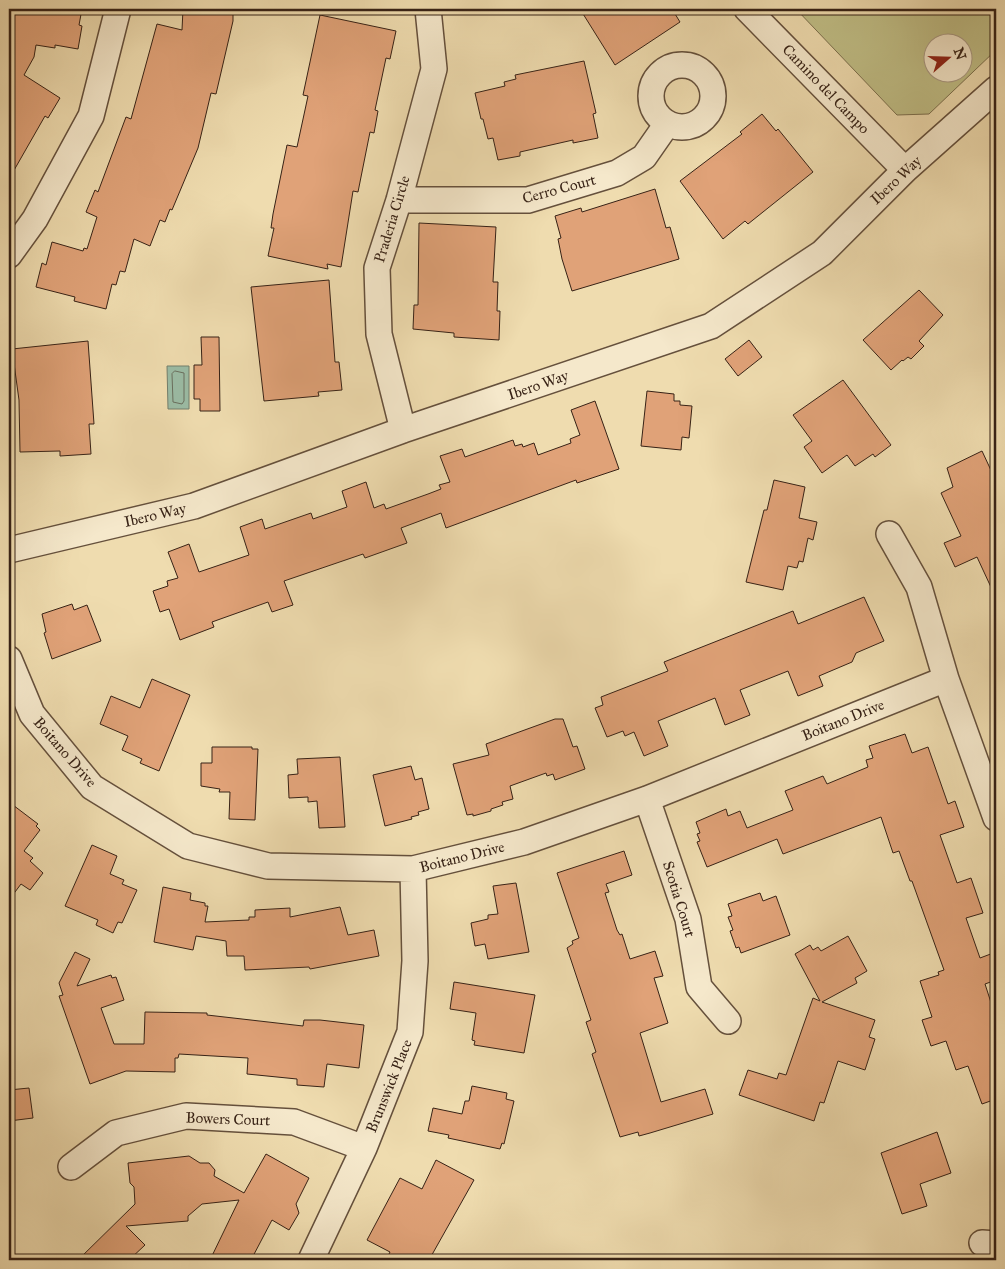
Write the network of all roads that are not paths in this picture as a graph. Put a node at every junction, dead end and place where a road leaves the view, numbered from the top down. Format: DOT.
graph roads {
  1 [pos="118,9"];
  2 [pos="428,9"];
  3 [pos="747,9"];
  4 [pos="996,89"];
  5 [pos="667,124"];
  6 [pos="904,170"];
  7 [pos="399,200"];
  8 [pos="9,255"];
  9 [pos="403,430"];
  10 [pos="889,534"];
  11 [pos="9,550"];
  12 [pos="9,659"];
  13 [pos="946,679"];
  14 [pos="647,799"];
  15 [pos="996,818"];
  16 [pos="413,869"];
  17 [pos="728,1021"];
  18 [pos="364,1148"];
  19 [pos="71,1167"];
  20 [pos="312,1260"];
  1 -- 8 [label="street"];
  2 -- 7 [label="street, Praderia Circle"];
  3 -- 6 [label="street, Camino del Campo"];
  4 -- 6 [label="street, Ibero Way"];
  5 -- 7 [label="street, Cerro Court"];
  6 -- 9 [label="street, Ibero Way"];
  7 -- 9 [label="street, Praderia Circle"];
  9 -- 11 [label="street, Ibero Way"];
  10 -- 13 [label="street"];
  12 -- 16 [label="street, Boitano Drive"];
  13 -- 14 [label="street, Boitano Drive"];
  13 -- 15 [label="street"];
  14 -- 16 [label="street, Boitano Drive"];
  14 -- 17 [label="street, Scotia Court"];
  16 -- 18 [label="street, Brunswick Place"];
  18 -- 19 [label="street, Bowers Court"];
  18 -- 20 [label="street, Brunswick Place"];
}
